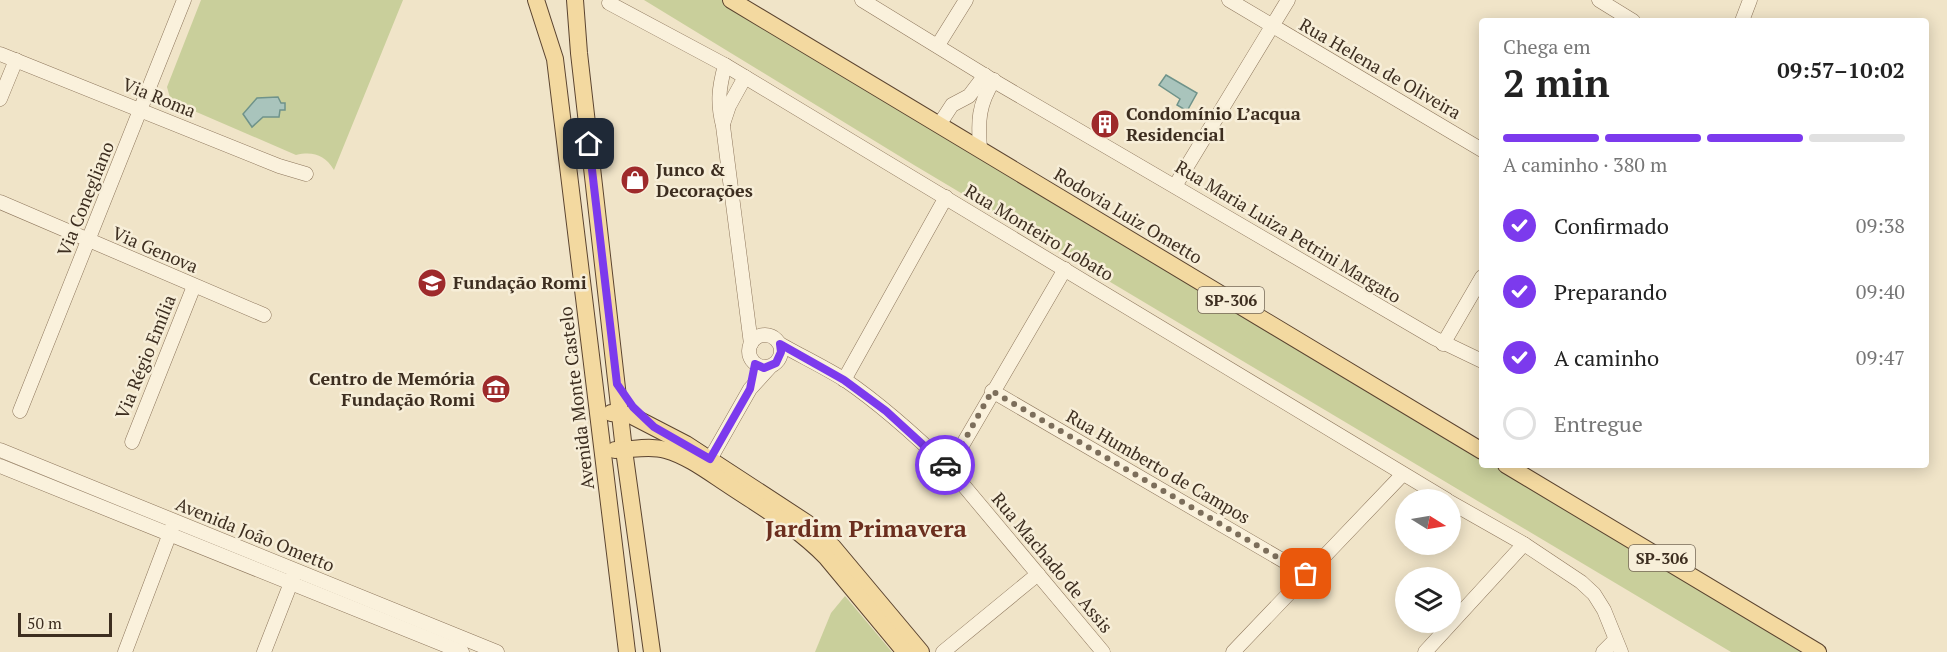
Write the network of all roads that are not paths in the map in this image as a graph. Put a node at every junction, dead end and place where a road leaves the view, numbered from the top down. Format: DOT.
graph roads {
  1 [pos="184,0"];
  2 [pos="536,0"];
  3 [pos="574,0"];
  4 [pos="731,0"];
  5 [pos="740,0"];
  6 [pos="862,0"];
  7 [pos="966,0"];
  8 [pos="1229,0"];
  9 [pos="1288,0"];
  10 [pos="1599,0"];
  11 [pos="1749,0"];
  12 [pos="609,3"];
  13 [pos="755,14"];
  14 [pos="1627,18"];
  15 [pos="1743,18"];
  16 [pos="1272,27"];
  17 [pos="938,45"];
  18 [pos="579,53"];
  19 [pos="0,54"];
  20 [pos="555,59"];
  21 [pos="16,60"];
  22 [pos="725,65"];
  23 [pos="745,77"];
  24 [pos="989,77"];
  25 [pos="0,99"];
  26 [pos="141,111"];
  27 [pos="939,125"];
  28 [pos="723,126"];
  29 [pos="1479,148"];
  30 [pos="980,150"];
  31 [pos="306,174"];
  32 [pos="1175,186"];
  33 [pos="946,198"];
  34 [pos="0,202"];
  35 [pos="88,240"];
  36 [pos="1065,269"];
  37 [pos="1479,282"];
  38 [pos="194,286"];
  39 [pos="747,310"];
  40 [pos="264,315"];
  41 [pos="768,335"];
  42 [pos="751,344"];
  43 [pos="780,344"];
  44 [pos="1443,344"];
  45 [pos="809,360"];
  46 [pos="1479,360"];
  47 [pos="755,364"];
  48 [pos="774,364"];
  49 [pos="844,380"];
  50 [pos="617,384"];
  51 [pos="750,389"];
  52 [pos="992,391"];
  53 [pos="20,411"];
  54 [pos="620,412"];
  55 [pos="598,414"];
  56 [pos="654,427"];
  57 [pos="132,442"];
  58 [pos="1479,449"];
  59 [pos="602,450"];
  60 [pos="624,450"];
  61 [pos="3,452"];
  62 [pos="707,464"];
  63 [pos="0,467"];
  64 [pos="949,468"];
  65 [pos="1511,468"];
  66 [pos="1403,474"];
  67 [pos="1428,489"];
  68 [pos="1461,508"];
  69 [pos="175,521"];
  70 [pos="170,535"];
  71 [pos="1524,544"];
  72 [pos="1038,574"];
  73 [pos="1306,574"];
  74 [pos="294,577"];
  75 [pos="1618,646"];
  76 [pos="461,648"];
  77 [pos="125,652"];
  78 [pos="264,652"];
  79 [pos="497,652"];
  80 [pos="627,652"];
  81 [pos="651,652"];
  82 [pos="905,652"];
  83 [pos="921,652"];
  84 [pos="943,652"];
  85 [pos="1103,652"];
  86 [pos="1233,652"];
  87 [pos="1425,652"];
  88 [pos="1603,652"];
  89 [pos="1818,652"];
  1 -- 26 [label="street, Via Conegliano"];
  2 -- 20 [label="main road, Avenida Monte Castelo"];
  3 -- 18 [label="main road"];
  4 -- 13 [label="main road, Rodovia Luiz Ometto / SP-306"];
  5 -- 13 [label="main road, Rodovia Luiz Ometto / SP-306"];
  6 -- 17 [label="street, Rua Maria Luiza Petrini Margato"];
  7 -- 17 [label="street"];
  8 -- 16 [label="street, Rua Helena de Oliveira"];
  9 -- 16 [label="street"];
  10 -- 14 [label="street"];
  11 -- 15 [label="street"];
  12 -- 22 [label="street, Rua Monteiro Lobato"];
  13 -- 27 [label="main road, Rodovia Luiz Ometto / SP-306"];
  16 -- 29 [label="street, Rua Helena de Oliveira"];
  16 -- 32 [label="street"];
  17 -- 24 [label="street, Rua Maria Luiza Petrini Margato"];
  18 -- 20 [label="main road"];
  18 -- 50 [label="main road"];
  19 -- 21 [label="street, Via Roma"];
  20 -- 55 [label="main road, Avenida Monte Castelo"];
  21 -- 25 [label="street"];
  21 -- 26 [label="street, Via Roma"];
  22 -- 23 [label="street, Rua Monteiro Lobato"];
  22 -- 28 [label="street"];
  23 -- 28 [label="street"];
  23 -- 33 [label="street, Rua Monteiro Lobato"];
  24 -- 27 [label="street"];
  24 -- 30 [label="street"];
  24 -- 32 [label="street, Rua Maria Luiza Petrini Margato"];
  26 -- 31 [label="street, Via Roma"];
  26 -- 35 [label="street, Via Conegliano"];
  27 -- 30 [label="main road, Rodovia Luiz Ometto / SP-306"];
  28 -- 39 [label="street"];
  30 -- 58 [label="main road, Rodovia Luiz Ometto / SP-306"];
  32 -- 44 [label="street, Rua Maria Luiza Petrini Margato"];
  33 -- 36 [label="street, Rua Monteiro Lobato"];
  33 -- 49 [label="street"];
  34 -- 35 [label="street, Via Genova"];
  35 -- 38 [label="street, Via Genova"];
  35 -- 53 [label="street, Via Conegliano"];
  36 -- 52 [label="street"];
  36 -- 66 [label="street, Rua Monteiro Lobato"];
  37 -- 44 [label="street"];
  38 -- 40 [label="street, Via Genova"];
  38 -- 57 [label="street, Via Régio Emília"];
  39 -- 41 [label="street"];
  39 -- 42 [label="street"];
  41 -- 42 [label="street"];
  41 -- 43 [label="street"];
  42 -- 47 [label="street"];
  43 -- 45 [label="street, Rua Machado de Assis"];
  43 -- 48 [label="street"];
  44 -- 46 [label="street, Rua Maria Luiza Petrini Margato"];
  45 -- 48 [label="street, Rua Machado de Assis"];
  45 -- 49 [label="street, Rua Machado de Assis"];
  47 -- 48 [label="street"];
  47 -- 51 [label="street"];
  48 -- 51 [label="street"];
  49 -- 64 [label="street, Rua Machado de Assis"];
  50 -- 54 [label="main road"];
  50 -- 56 [label="main road"];
  51 -- 62 [label="street"];
  52 -- 64 [label="street"];
  52 -- 73 [label="street, Rua Humberto de Campos"];
  54 -- 55 [label="main road"];
  54 -- 56 [label="main road"];
  54 -- 60 [label="main road"];
  55 -- 59 [label="main road, Avenida Monte Castelo"];
  56 -- 62 [label="main road"];
  59 -- 60 [label="main road"];
  59 -- 80 [label="main road, Avenida Monte Castelo"];
  60 -- 62 [label="main road"];
  60 -- 81 [label="main road"];
  61 -- 63 [label="street"];
  61 -- 69 [label="street, Avenida João Ometto"];
  62 -- 82 [label="main road"];
  62 -- 83 [label="main road"];
  63 -- 70 [label="street, Avenida João Ometto"];
  64 -- 72 [label="street, Rua Machado de Assis"];
  65 -- 89 [label="main road, SP-306"];
  66 -- 67 [label="street, Rua Monteiro Lobato"];
  66 -- 73 [label="street"];
  68 -- 71 [label="street"];
  69 -- 70 [label="street"];
  69 -- 74 [label="street, Avenida João Ometto"];
  70 -- 74 [label="street, Avenida João Ometto"];
  70 -- 77 [label="street"];
  71 -- 75 [label="street"];
  71 -- 87 [label="street"];
  72 -- 84 [label="street"];
  72 -- 85 [label="street, Rua Machado de Assis"];
  73 -- 86 [label="street"];
  74 -- 76 [label="street, Avenida João Ometto"];
  74 -- 78 [label="street"];
  75 -- 88 [label="street"];
  76 -- 79 [label="street, Avenida João Ometto"];
}
